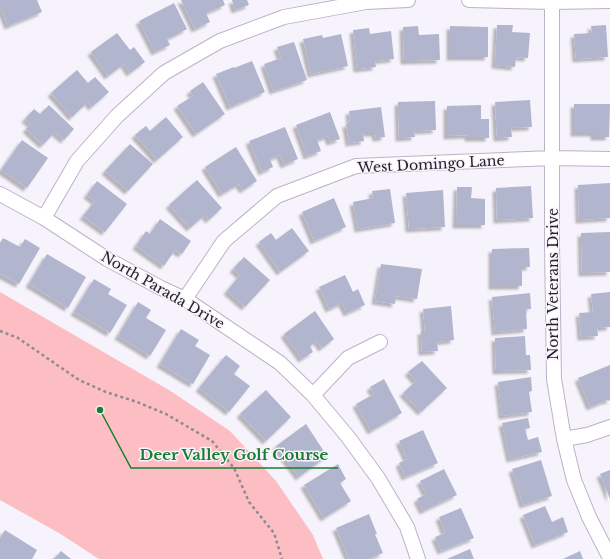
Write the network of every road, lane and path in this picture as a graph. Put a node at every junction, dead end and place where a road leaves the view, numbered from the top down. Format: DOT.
graph roads {
  1 [pos="408,0"];
  2 [pos="469,0"];
  3 [pos="552,1"];
  4 [pos="610,1"];
  5 [pos="553,158"];
  6 [pos="610,159"];
  7 [pos="0,194"];
  8 [pos="44,218"];
  9 [pos="185,299"];
  10 [pos="0,330"];
  11 [pos="380,342"];
  12 [pos="313,395"];
  13 [pos="610,426"];
  14 [pos="564,439"];
  15 [pos="610,558"];
  16 [pos="282,559"];
  17 [pos="418,559"];
  1 -- 8 [label="street"];
  2 -- 3 [label="street"];
  3 -- 4 [label="street"];
  3 -- 5 [label="street, North Veterans Drive"];
  5 -- 6 [label="street, West Domingo Lane"];
  5 -- 9 [label="street, West Domingo Lane"];
  5 -- 14 [label="street, North Veterans Drive"];
  7 -- 8 [label="street, North Parada Drive"];
  8 -- 9 [label="street, North Parada Drive"];
  9 -- 12 [label="street, North Parada Drive"];
  10 -- 16 [label="path"];
  11 -- 12 [label="street"];
  12 -- 17 [label="street, North Parada Drive"];
  13 -- 14 [label="street"];
  14 -- 15 [label="street, North Veterans Drive"];
}
